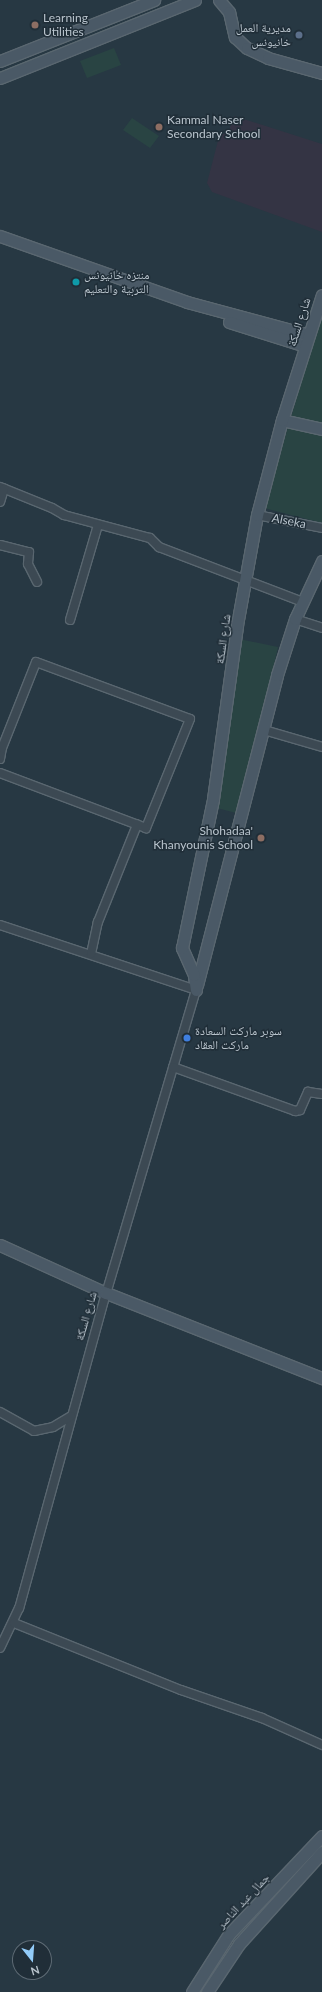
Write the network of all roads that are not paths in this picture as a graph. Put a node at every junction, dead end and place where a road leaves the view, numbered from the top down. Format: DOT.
graph roads {
  1 [pos="154,0"];
  2 [pos="195,0"];
  3 [pos="219,0"];
  4 [pos="0,61"];
  5 [pos="322,73"];
  6 [pos="0,78"];
  7 [pos="0,236"];
  8 [pos="0,242"];
  9 [pos="322,295"];
  10 [pos="309,335"];
  11 [pos="305,346"];
  12 [pos="282,420"];
  13 [pos="322,429"];
  14 [pos="2,488"];
  15 [pos="0,502"];
  16 [pos="257,515"];
  17 [pos="98,525"];
  18 [pos="322,528"];
  19 [pos="0,545"];
  20 [pos="322,561"];
  21 [pos="246,580"];
  22 [pos="37,582"];
  23 [pos="302,602"];
  24 [pos="295,619"];
  25 [pos="70,620"];
  26 [pos="322,628"];
  27 [pos="264,730"];
  28 [pos="322,747"];
  29 [pos="1,748"];
  30 [pos="0,759"];
  31 [pos="0,772"];
  32 [pos="137,825"];
  33 [pos="0,925"];
  34 [pos="91,954"];
  35 [pos="196,990"];
  36 [pos="173,1067"];
  37 [pos="322,1094"];
  38 [pos="0,1245"];
  39 [pos="106,1293"];
  40 [pos="322,1378"];
  41 [pos="0,1412"];
  42 [pos="71,1416"];
  43 [pos="14,1623"];
  44 [pos="0,1648"];
  45 [pos="322,1745"];
  46 [pos="322,1836"];
  47 [pos="322,1852"];
  48 [pos="192,1992"];
  49 [pos="207,1992"];
  1 -- 4 [label="main road"];
  2 -- 6 [label="main road"];
  3 -- 5 [label="main road"];
  7 -- 10 [label="main road"];
  8 -- 11 [label="main road"];
  9 -- 10 [label="main road, شارع السكة"];
  10 -- 11 [label="main road, شارع السكة"];
  11 -- 12 [label="main road, شارع السكة"];
  12 -- 13 [label="main road"];
  12 -- 16 [label="main road, شارع السكة"];
  14 -- 15 [label="street"];
  14 -- 17 [label="street"];
  16 -- 18 [label="street, Alseka"];
  16 -- 21 [label="main road, شارع السكة"];
  17 -- 21 [label="street"];
  17 -- 25 [label="street"];
  19 -- 22 [label="street"];
  20 -- 23 [label="main road, شارع السكة"];
  21 -- 23 [label="street"];
  21 -- 35 [label="main road, شارع السكة"];
  23 -- 24 [label="main road, شارع السكة"];
  24 -- 26 [label="street"];
  24 -- 27 [label="main road, شارع السكة"];
  27 -- 28 [label="street"];
  27 -- 35 [label="main road, شارع السكة"];
  29 -- 30 [label="street"];
  29 -- 32 [label="street"];
  31 -- 32 [label="street"];
  32 -- 34 [label="street"];
  33 -- 34 [label="street"];
  34 -- 35 [label="street"];
  35 -- 36 [label="street, شارع السكة"];
  36 -- 37 [label="street"];
  36 -- 39 [label="street, شارع السكة"];
  38 -- 39 [label="main road"];
  39 -- 40 [label="main road"];
  39 -- 42 [label="street, شارع السكة"];
  41 -- 42 [label="street"];
  42 -- 43 [label="street, شارع السكة"];
  43 -- 44 [label="street, شارع السكة"];
  43 -- 45 [label="street"];
  46 -- 48 [label="main road, جمال عبد الناصر"];
  47 -- 49 [label="main road, جمال عبد الناصر"];
}
